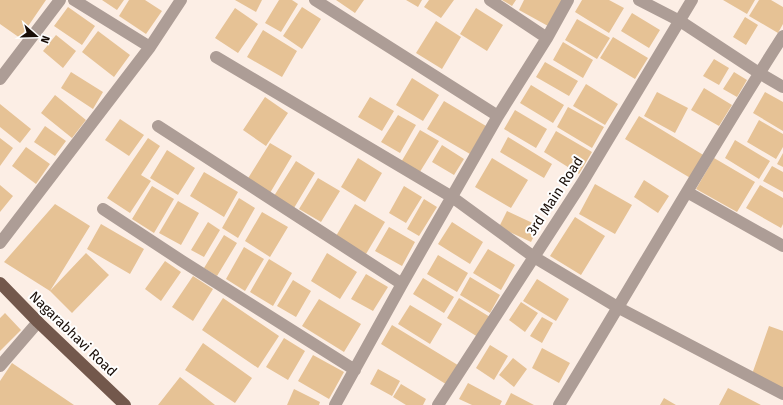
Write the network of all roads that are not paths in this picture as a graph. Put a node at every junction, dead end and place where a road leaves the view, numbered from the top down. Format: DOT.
graph roads {
  1 [pos="60,0"];
  2 [pos="74,0"];
  3 [pos="181,0"];
  4 [pos="315,0"];
  5 [pos="490,0"];
  6 [pos="568,0"];
  7 [pos="639,0"];
  8 [pos="692,0"];
  9 [pos="680,20"];
  10 [pos="783,36"];
  11 [pos="548,38"];
  12 [pos="150,47"];
  13 [pos="216,57"];
  14 [pos="759,73"];
  15 [pos="0,79"];
  16 [pos="783,87"];
  17 [pos="498,116"];
  18 [pos="158,126"];
  19 [pos="687,192"];
  20 [pos="452,197"];
  21 [pos="103,209"];
  22 [pos="0,243"];
  23 [pos="783,246"];
  24 [pos="534,257"];
  25 [pos="0,283"];
  26 [pos="402,284"];
  27 [pos="619,308"];
  28 [pos="38,322"];
  29 [pos="0,366"];
  30 [pos="355,370"];
  31 [pos="783,394"];
  32 [pos="125,405"];
  33 [pos="335,405"];
  34 [pos="438,405"];
  35 [pos="559,405"];
  1 -- 15 [label="street"];
  2 -- 12 [label="street"];
  3 -- 12 [label="street"];
  4 -- 17 [label="street"];
  5 -- 11 [label="street"];
  6 -- 11 [label="street"];
  7 -- 9 [label="street"];
  8 -- 9 [label="street, 3rd Main Road"];
  9 -- 14 [label="street"];
  9 -- 24 [label="street, 3rd Main Road"];
  10 -- 14 [label="street"];
  11 -- 17 [label="street"];
  12 -- 22 [label="street"];
  13 -- 20 [label="street"];
  14 -- 16 [label="street"];
  14 -- 19 [label="street"];
  17 -- 20 [label="street"];
  18 -- 26 [label="street"];
  19 -- 23 [label="street"];
  19 -- 27 [label="street"];
  20 -- 24 [label="street"];
  20 -- 26 [label="street"];
  21 -- 30 [label="street"];
  24 -- 27 [label="street"];
  24 -- 34 [label="street, 3rd Main Road"];
  25 -- 28 [label="main road, Nagarabhavi Road"];
  26 -- 30 [label="street"];
  27 -- 31 [label="street"];
  27 -- 35 [label="street"];
  28 -- 29 [label="street"];
  28 -- 32 [label="main road, Nagarabhavi Road"];
  30 -- 33 [label="street"];
}
